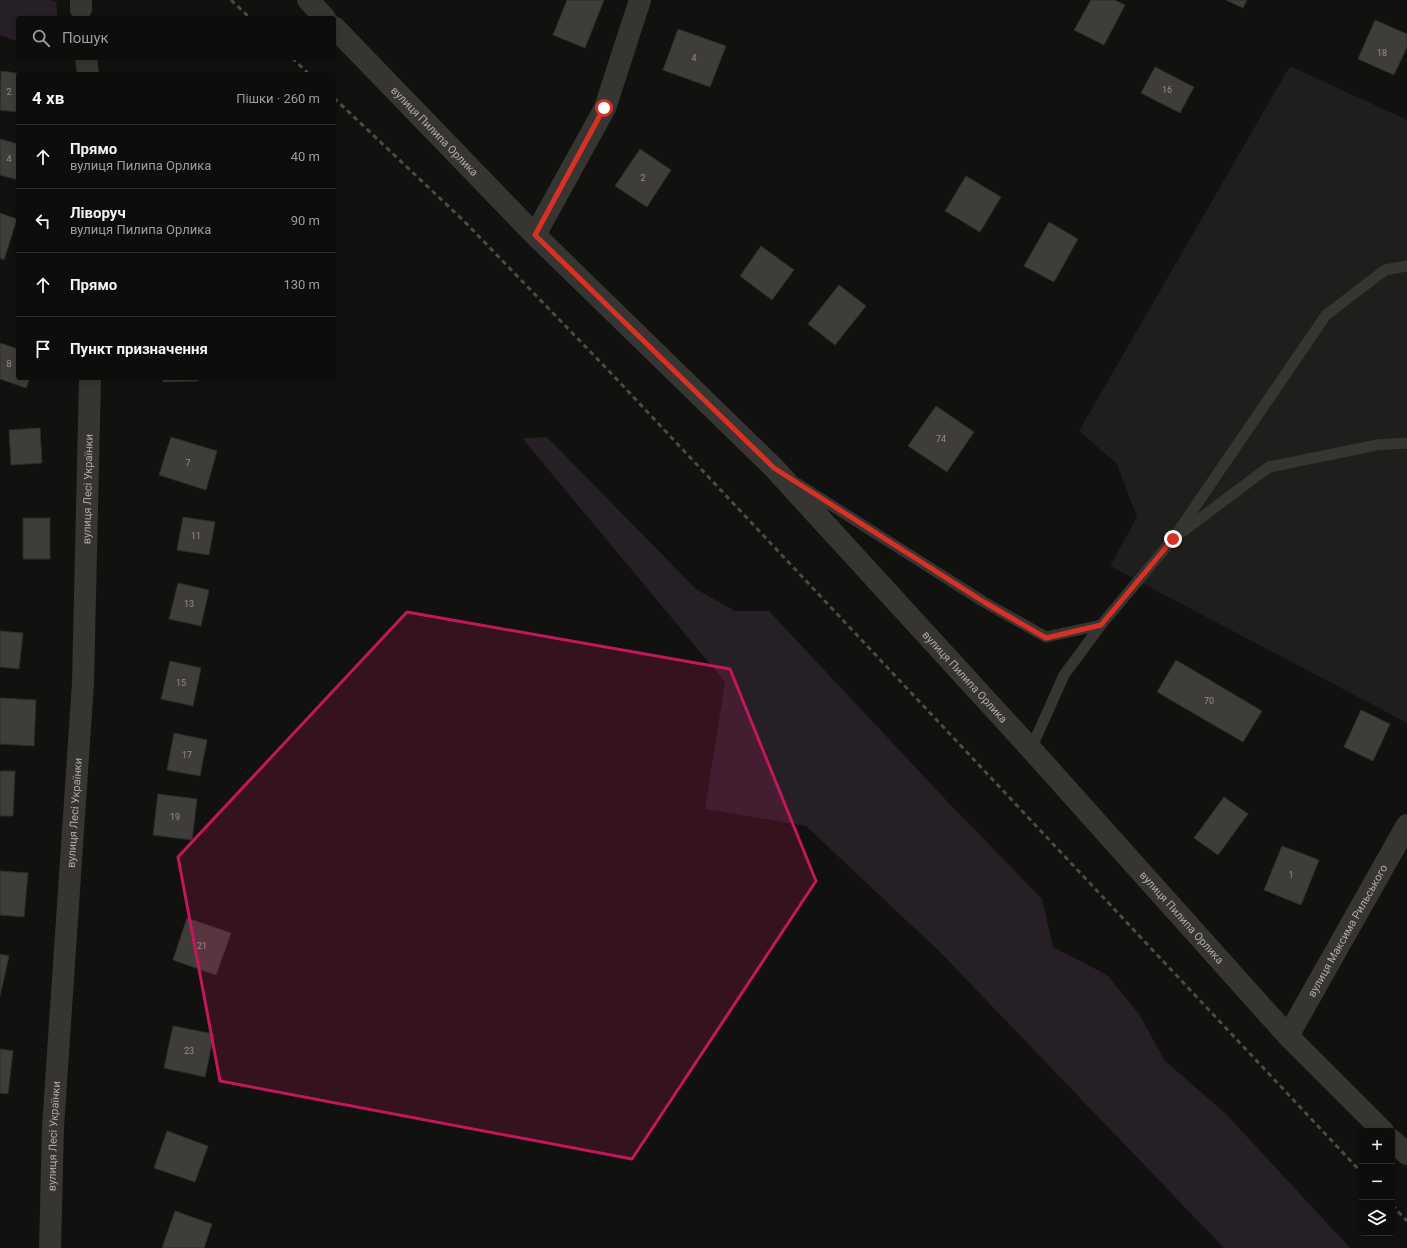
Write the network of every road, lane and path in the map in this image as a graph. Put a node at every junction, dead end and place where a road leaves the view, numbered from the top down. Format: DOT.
graph roads {
  1 [pos="308,0"];
  2 [pos="640,0"];
  3 [pos="323,16"];
  4 [pos="336,29"];
  5 [pos="86,60"];
  6 [pos="88,72"];
  7 [pos="535,235"];
  8 [pos="1407,266"];
  9 [pos="90,380"];
  10 [pos="1407,443"];
  11 [pos="774,468"];
  12 [pos="1173,539"];
  13 [pos="1101,625"];
  14 [pos="1031,749"];
  15 [pos="1407,825"];
  16 [pos="1288,1036"];
  17 [pos="1380,1128"];
  18 [pos="1395,1143"];
  19 [pos="1407,1154"];
  20 [pos="50,1248"];
  1 -- 3 [label="street"];
  2 -- 7 [label="street"];
  4 -- 7 [label="street, вулиця Пилипа Орлика"];
  5 -- 6 [label="street"];
  7 -- 11 [label="street, вулиця Пилипа Орлика"];
  8 -- 12 [label="lane"];
  9 -- 20 [label="street, вулиця Лесі Українки"];
  10 -- 12 [label="lane"];
  11 -- 13 [label="lane"];
  11 -- 14 [label="street, вулиця Пилипа Орлика"];
  12 -- 13 [label="lane"];
  13 -- 14 [label="lane"];
  14 -- 16 [label="street, вулиця Пилипа Орлика"];
  15 -- 16 [label="street, вулиця Максима Рильського"];
  16 -- 17 [label="street, вулиця Пилипа Орлика"];
  18 -- 19 [label="street"];
}
